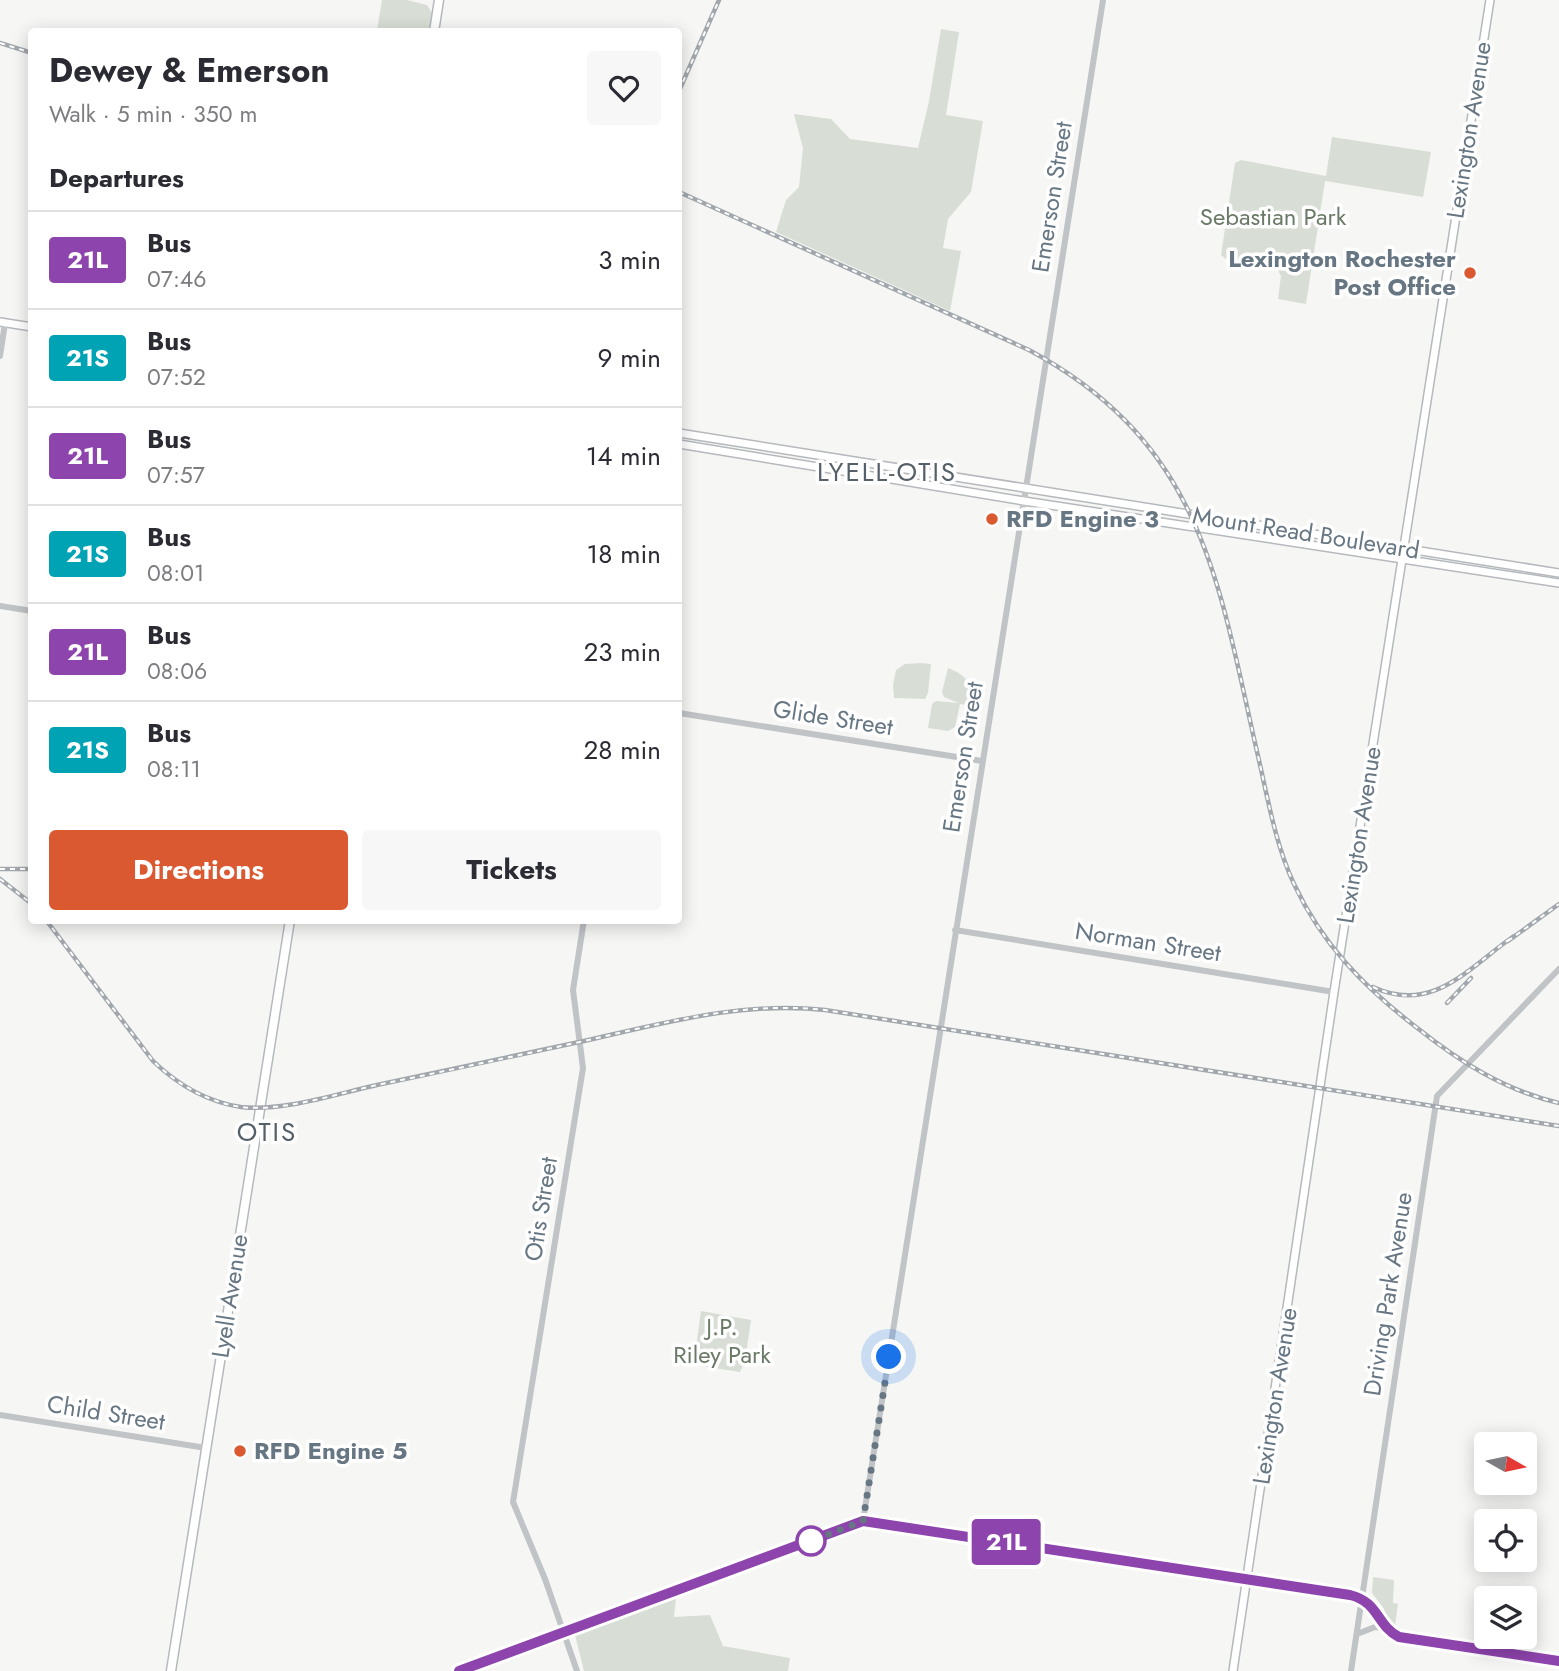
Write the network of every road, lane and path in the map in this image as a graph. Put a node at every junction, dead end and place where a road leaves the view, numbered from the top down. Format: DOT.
graph roads {
  1 [pos="439,0"];
  2 [pos="1103,0"];
  3 [pos="1490,0"];
  4 [pos="435,28"];
  5 [pos="3,322"];
  6 [pos="28,326"];
  7 [pos="0,356"];
  8 [pos="682,434"];
  9 [pos="700,437"];
  10 [pos="682,443"];
  11 [pos="682,444"];
  12 [pos="717,450"];
  13 [pos="1025,489"];
  14 [pos="1024,501"];
  15 [pos="1403,547"];
  16 [pos="1401,558"];
  17 [pos="1559,573"];
  18 [pos="1559,583"];
  19 [pos="0,607"];
  20 [pos="28,610"];
  21 [pos="682,713"];
  22 [pos="982,761"];
  23 [pos="289,924"];
  24 [pos="583,924"];
  25 [pos="955,930"];
  26 [pos="1559,969"];
  27 [pos="1334,992"];
  28 [pos="0,1415"];
  29 [pos="206,1448"];
  30 [pos="863,1521"];
  31 [pos="1247,1580"];
  32 [pos="1363,1599"];
  33 [pos="1387,1628"];
  34 [pos="565,1633"];
  35 [pos="1357,1634"];
  36 [pos="1559,1661"];
  37 [pos="171,1671"];
  38 [pos="459,1671"];
  39 [pos="576,1671"];
  40 [pos="1233,1671"];
  41 [pos="1351,1671"];
  1 -- 4 [label="main road"];
  2 -- 13 [label="street, Emerson Street"];
  3 -- 15 [label="main road, Lexington Avenue"];
  5 -- 6 [label="main road"];
  5 -- 7 [label="street"];
  8 -- 9 [label="main road, Mount Read Boulevard"];
  9 -- 10 [label="main road"];
  9 -- 12 [label="main road"];
  9 -- 13 [label="main road, Mount Read Boulevard"];
  11 -- 12 [label="main road, Mount Read Boulevard"];
  12 -- 14 [label="main road, Mount Read Boulevard"];
  13 -- 14 [label="street, Emerson Street"];
  13 -- 15 [label="main road, Mount Read Boulevard"];
  14 -- 16 [label="main road, Mount Read Boulevard"];
  14 -- 22 [label="street, Emerson Street"];
  15 -- 16 [label="main road, Lexington Avenue"];
  15 -- 17 [label="main road, Mount Read Boulevard"];
  16 -- 18 [label="main road, Mount Read Boulevard"];
  16 -- 27 [label="main road, Lexington Avenue"];
  19 -- 20 [label="street"];
  21 -- 22 [label="street, Glide Street"];
  22 -- 25 [label="street, Emerson Street"];
  23 -- 29 [label="main road, Lyell Avenue"];
  24 -- 34 [label="street, Otis Street"];
  25 -- 27 [label="street, Norman Street"];
  25 -- 30 [label="street, Emerson Street"];
  26 -- 32 [label="street, Driving Park Avenue"];
  27 -- 31 [label="main road, Lexington Avenue"];
  28 -- 29 [label="street, Child Street"];
  29 -- 37 [label="main road, Lyell Avenue"];
  30 -- 31 [label="street"];
  30 -- 34 [label="street"];
  31 -- 32 [label="street"];
  31 -- 40 [label="main road, Lexington Avenue"];
  32 -- 33 [label="street"];
  32 -- 35 [label="street, Driving Park Avenue"];
  33 -- 35 [label="street"];
  33 -- 36 [label="street"];
  34 -- 38 [label="street"];
  34 -- 39 [label="street"];
  35 -- 41 [label="street, Driving Park Avenue"];
}
